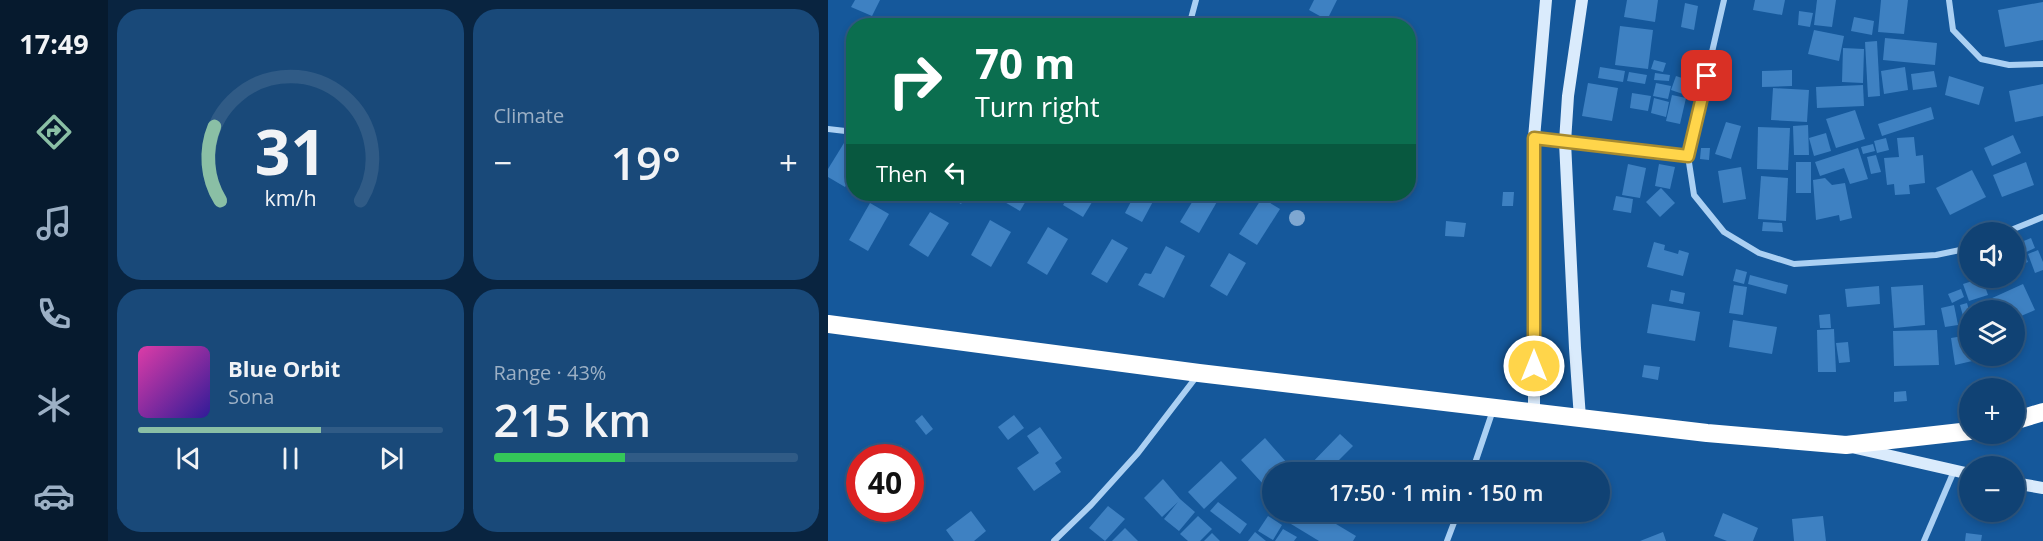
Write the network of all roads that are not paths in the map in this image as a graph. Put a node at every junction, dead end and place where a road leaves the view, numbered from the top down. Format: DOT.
graph roads {
  1 [pos="1197,0"];
  2 [pos="1546,0"];
  3 [pos="1582,0"];
  4 [pos="1724,0"];
  5 [pos="1949,0"];
  6 [pos="1191,18"];
  7 [pos="2043,64"];
  8 [pos="828,129"];
  9 [pos="846,131"];
  10 [pos="1534,138"];
  11 [pos="1565,142"];
  12 [pos="1688,156"];
  13 [pos="2043,217"];
  14 [pos="2025,224"];
  15 [pos="1959,250"];
  16 [pos="828,324"];
  17 [pos="1199,374"];
  18 [pos="1493,410"];
  19 [pos="1534,411"];
  20 [pos="2043,412"];
  21 [pos="1580,418"];
  22 [pos="2025,418"];
  23 [pos="1959,432"];
  24 [pos="1846,446"];
  25 [pos="1475,462"];
  26 [pos="1953,471"];
  27 [pos="1959,472"];
  28 [pos="2025,485"];
  29 [pos="2043,488"];
  30 [pos="1454,522"];
  31 [pos="1054,541"];
  32 [pos="1447,541"];
  33 [pos="1924,541"];
  1 -- 6 [label="street"];
  2 -- 10 [label="street"];
  3 -- 11 [label="street"];
  4 -- 12 [label="street"];
  5 -- 7 [label="street"];
  8 -- 9 [label="street"];
  10 -- 11 [label="street"];
  10 -- 19 [label="street"];
  11 -- 12 [label="street"];
  11 -- 21 [label="street"];
  12 -- 15 [label="street"];
  13 -- 14 [label="street"];
  16 -- 17 [label="highway"];
  17 -- 18 [label="highway"];
  17 -- 31 [label="street"];
  18 -- 19 [label="highway"];
  18 -- 25 [label="street"];
  19 -- 21 [label="highway"];
  20 -- 22 [label="highway"];
  21 -- 24 [label="highway"];
  23 -- 24 [label="highway"];
  24 -- 26 [label="street"];
  26 -- 27 [label="street"];
  26 -- 33 [label="street"];
  28 -- 29 [label="street"];
  30 -- 32 [label="street"];
}
